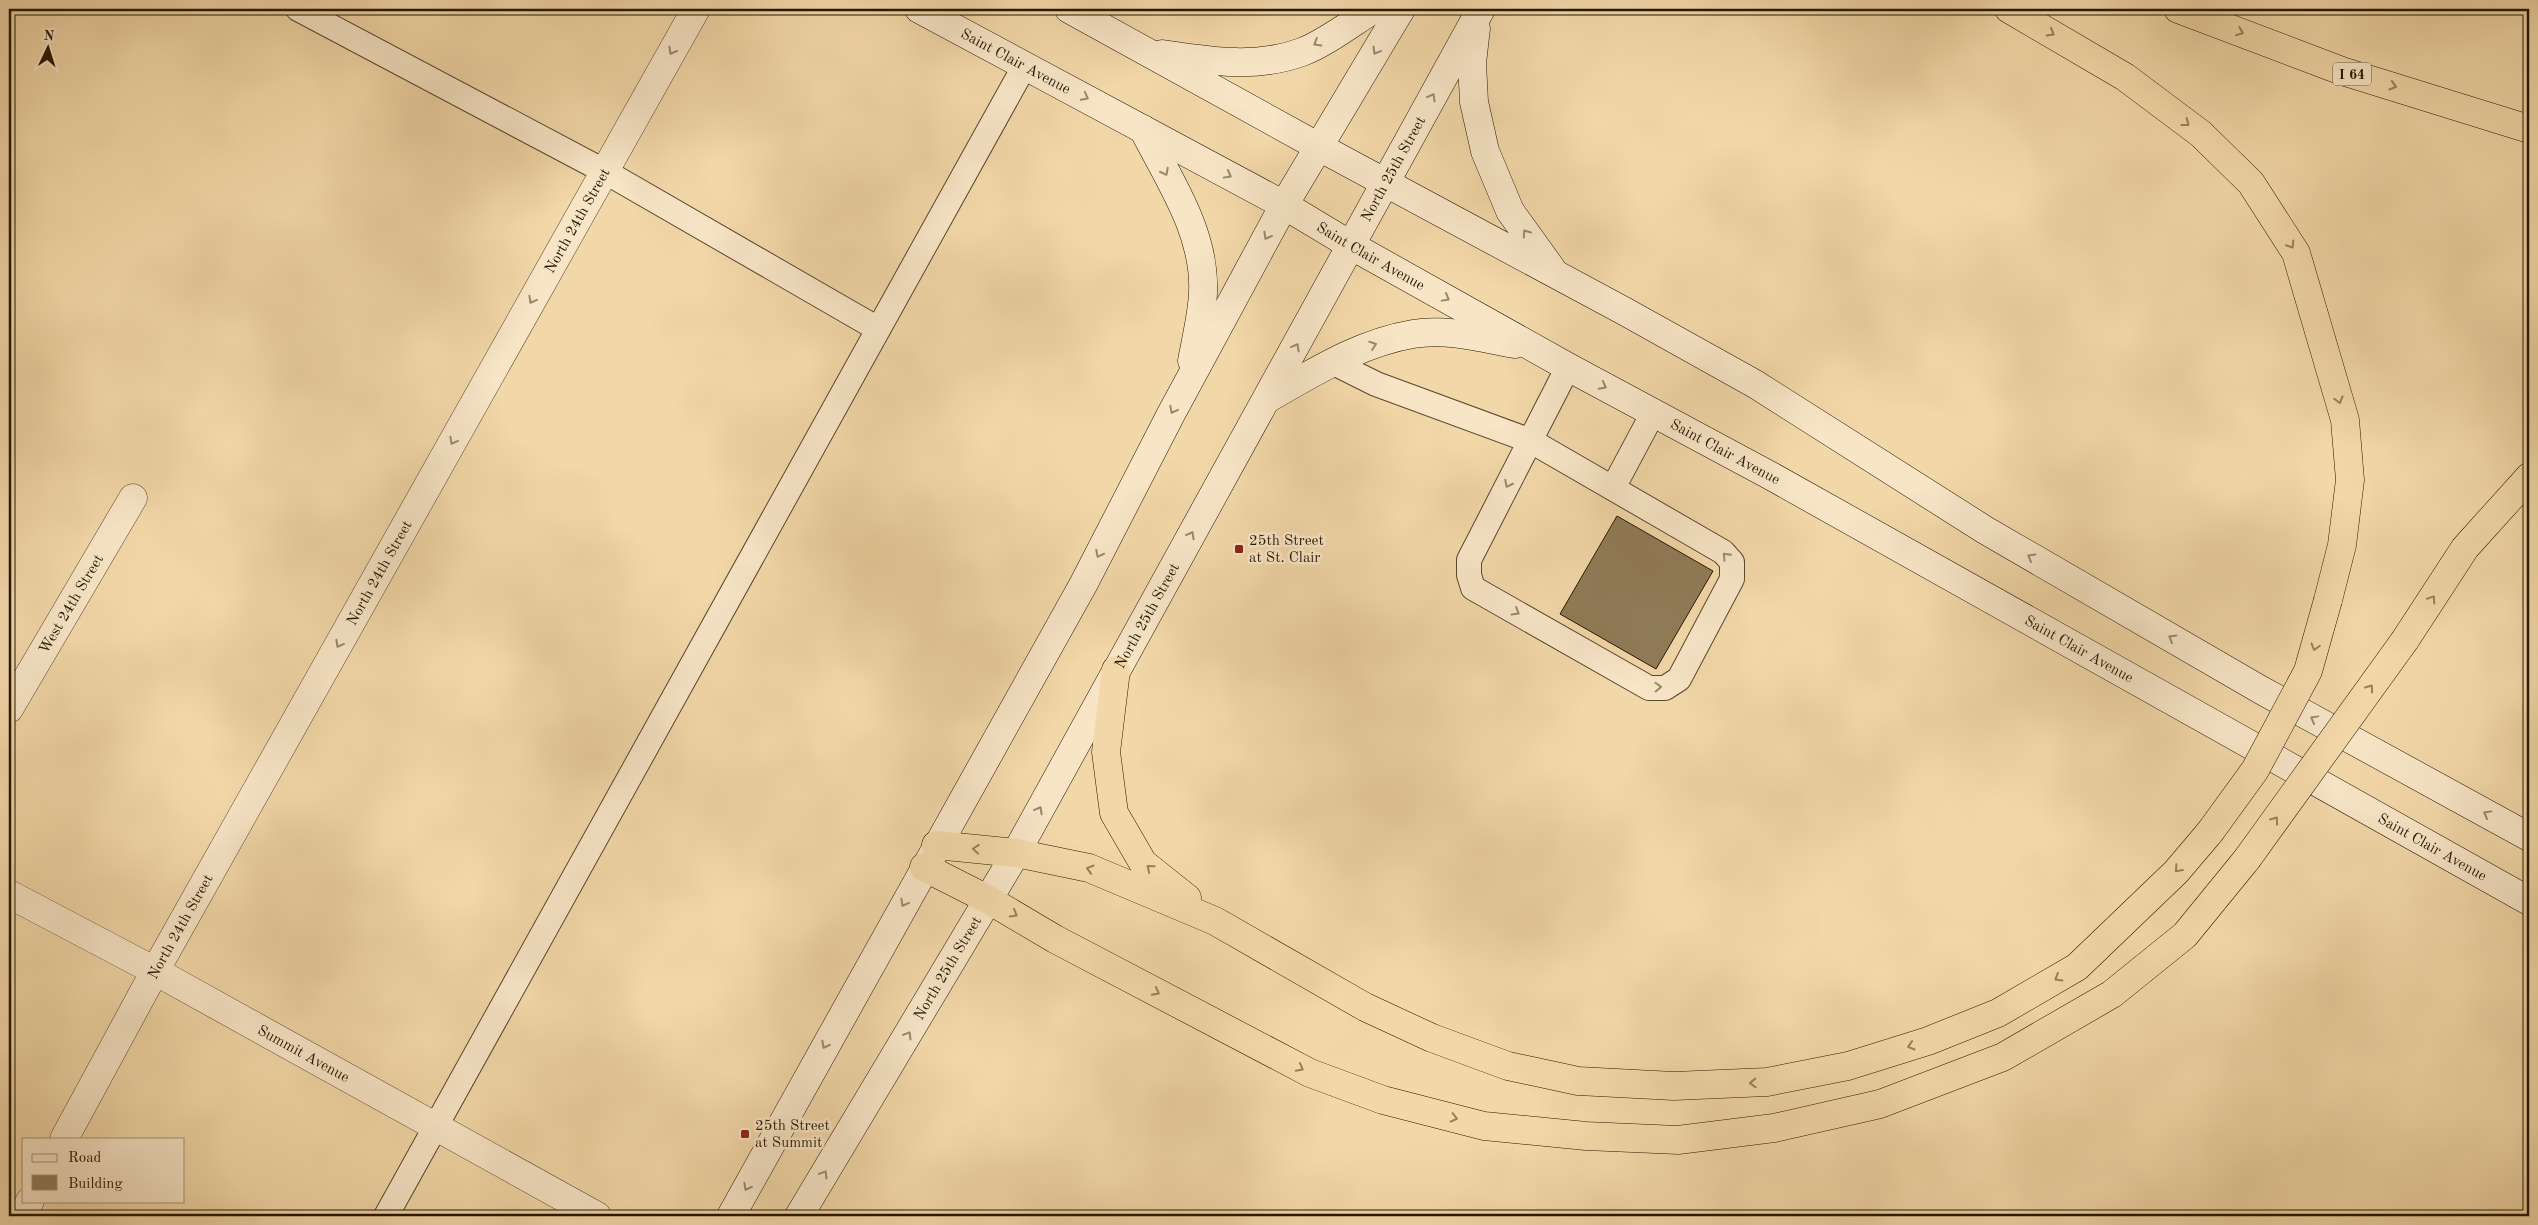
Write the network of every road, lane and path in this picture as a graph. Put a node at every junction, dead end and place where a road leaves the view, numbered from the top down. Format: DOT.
graph roads {
  1 [pos="298,9"];
  2 [pos="696,9"];
  3 [pos="919,9"];
  4 [pos="1069,9"];
  5 [pos="1374,9"];
  6 [pos="1401,9"];
  7 [pos="2009,9"];
  8 [pos="2178,9"];
  9 [pos="1479,12"];
  10 [pos="1146,52"];
  11 [pos="1025,65"];
  12 [pos="1143,129"];
  13 [pos="2529,129"];
  14 [pos="1319,147"];
  15 [pos="604,172"];
  16 [pos="1385,182"];
  17 [pos="1284,205"];
  18 [pos="1352,246"];
  19 [pos="1555,273"];
  20 [pos="878,329"];
  21 [pos="1534,347"];
  22 [pos="1332,362"];
  23 [pos="1568,367"];
  24 [pos="1189,381"];
  25 [pos="1267,399"];
  26 [pos="1653,413"];
  27 [pos="1531,441"];
  28 [pos="2529,478"];
  29 [pos="1613,488"];
  30 [pos="133,498"];
  31 [pos="1116,670"];
  32 [pos="9,710"];
  33 [pos="2529,837"];
  34 [pos="1016,853"];
  35 [pos="930,856"];
  36 [pos="9,894"];
  37 [pos="989,900"];
  38 [pos="2529,901"];
  39 [pos="1216,921"];
  40 [pos="155,971"];
  41 [pos="436,1126"];
  42 [pos="65,1138"];
  43 [pos="29,1202"];
  44 [pos="22,1216"];
  45 [pos="386,1216"];
  46 [pos="597,1216"];
  47 [pos="731,1216"];
  48 [pos="799,1216"];
  1 -- 15 [label="lane"];
  2 -- 15 [label="main road, North 24th Street, one-way"];
  3 -- 11 [label="main road, Saint Clair Avenue"];
  4 -- 10 [label="main road"];
  5 -- 10 [label="main road, one-way"];
  6 -- 14 [label="main road, one-way"];
  7 -- 39 [label="highway, one-way, bridge"];
  8 -- 13 [label="highway, I 64, one-way"];
  16 -- 9 [label="main road, North 25th Street, one-way"];
  19 -- 9 [label="main road, one-way"];
  10 -- 14 [label="main road"];
  11 -- 12 [label="main road, Saint Clair Avenue, one-way"];
  11 -- 20 [label="lane"];
  12 -- 17 [label="main road, Saint Clair Avenue, one-way"];
  12 -- 24 [label="main road, one-way"];
  14 -- 16 [label="main road"];
  14 -- 17 [label="main road"];
  15 -- 20 [label="lane"];
  15 -- 40 [label="main road, North 24th Street, one-way"];
  16 -- 18 [label="main road, North 25th Street"];
  16 -- 19 [label="main road"];
  17 -- 18 [label="main road, Saint Clair Avenue"];
  17 -- 24 [label="main road, one-way"];
  18 -- 21 [label="main road, Saint Clair Avenue, one-way"];
  25 -- 18 [label="main road, North 25th Street, one-way"];
  33 -- 19 [label="main road, one-way"];
  20 -- 41 [label="lane"];
  22 -- 21 [label="main road, one-way"];
  21 -- 23 [label="main road, Saint Clair Avenue"];
  22 -- 25 [label="main road"];
  22 -- 27 [label="lane"];
  23 -- 26 [label="main road, Saint Clair Avenue, one-way"];
  23 -- 27 [label="lane"];
  24 -- 35 [label="main road, one-way"];
  31 -- 25 [label="main road, North 25th Street, one-way"];
  26 -- 29 [label="lane"];
  26 -- 38 [label="main road, Saint Clair Avenue"];
  27 -- 29 [label="lane"];
  27 -- 29 [label="lane, one-way"];
  37 -- 28 [label="highway, one-way, bridge"];
  30 -- 32 [label="main road, West 24th Street"];
  34 -- 31 [label="main road, North 25th Street, one-way"];
  39 -- 31 [label="highway, one-way"];
  34 -- 35 [label="highway, one-way"];
  34 -- 37 [label="main road, North 25th Street"];
  39 -- 34 [label="highway, one-way"];
  35 -- 37 [label="highway"];
  35 -- 47 [label="main road, one-way"];
  36 -- 40 [label="main road, Summit Avenue"];
  48 -- 37 [label="main road, North 25th Street, one-way"];
  40 -- 41 [label="main road, Summit Avenue"];
  40 -- 42 [label="main road, North 24th Street"];
  41 -- 45 [label="lane"];
  41 -- 46 [label="main road, Summit Avenue"];
  43 -- 44 [label="main road"];
}
